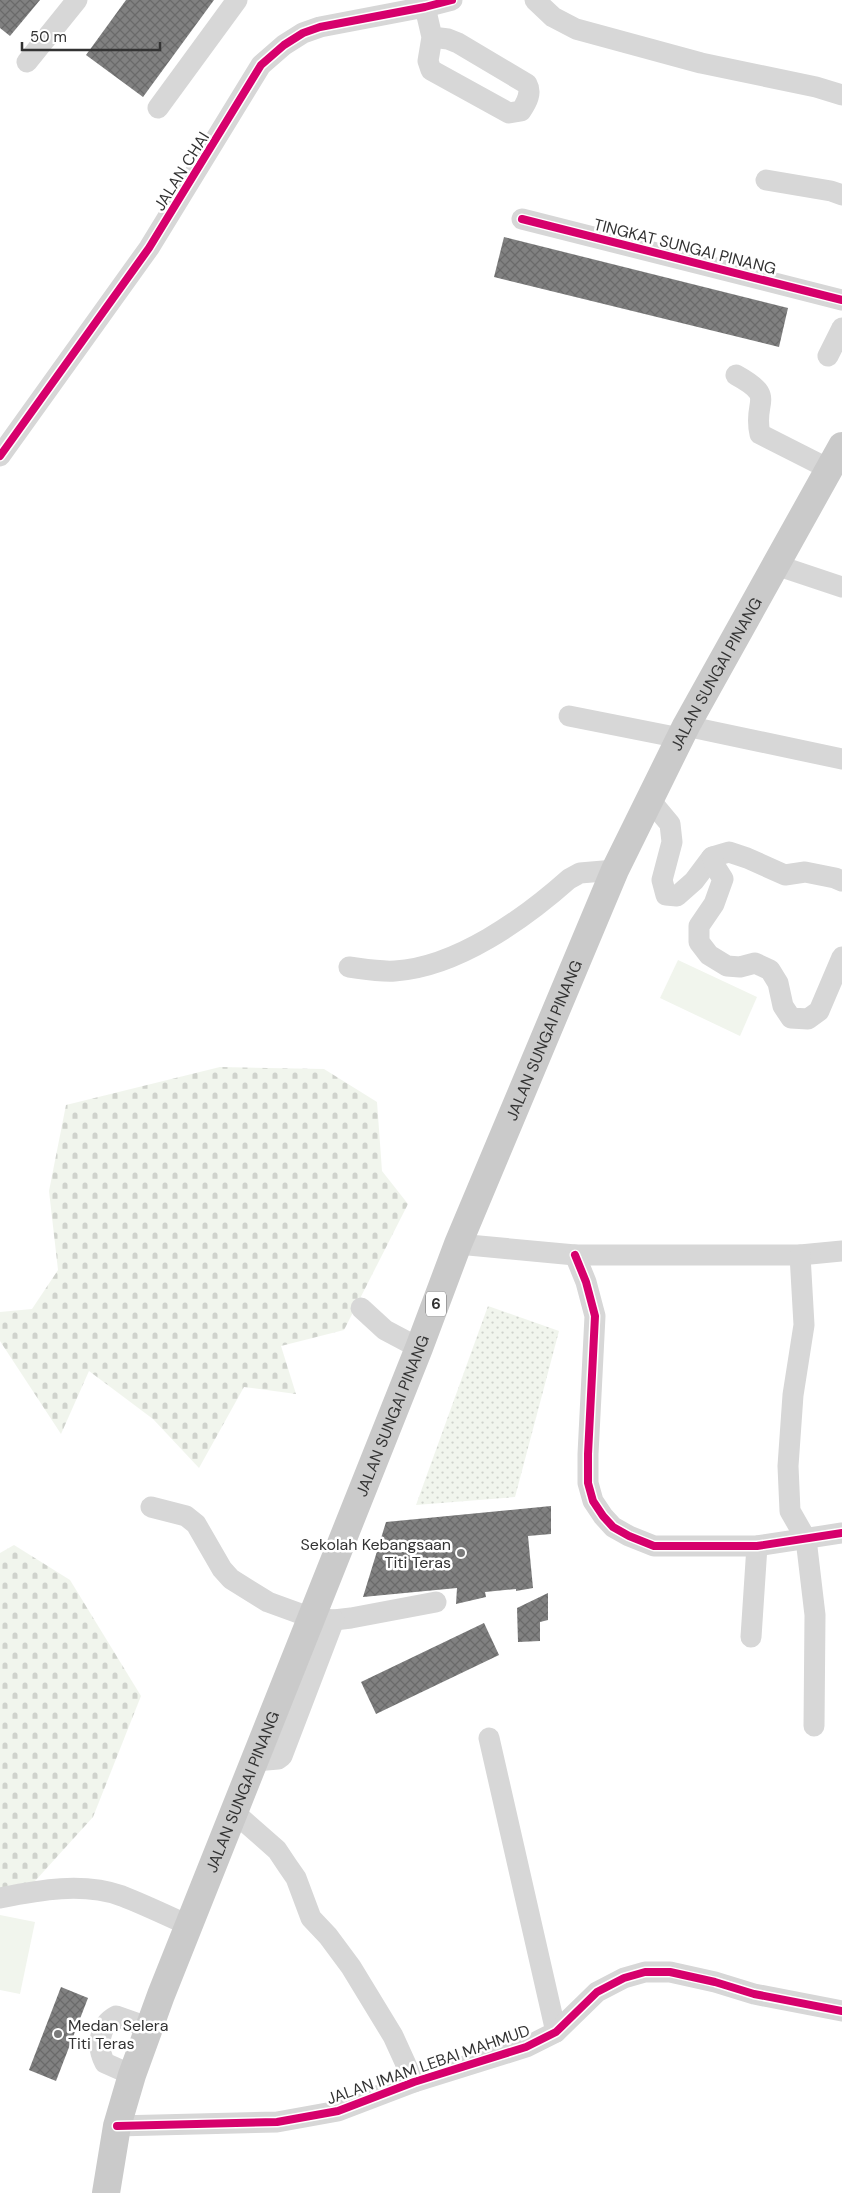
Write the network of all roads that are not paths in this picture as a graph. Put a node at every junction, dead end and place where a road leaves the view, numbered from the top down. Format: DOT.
graph roads {
  1 [pos="76,0"];
  2 [pos="237,0"];
  3 [pos="452,0"];
  4 [pos="535,0"];
  5 [pos="425,7"];
  6 [pos="432,38"];
  7 [pos="27,62"];
  8 [pos="842,95"];
  9 [pos="158,108"];
  10 [pos="766,180"];
  11 [pos="842,195"];
  12 [pos="522,219"];
  13 [pos="842,300"];
  14 [pos="842,328"];
  15 [pos="828,356"];
  16 [pos="736,376"];
  17 [pos="0,456"];
  18 [pos="837,460"];
  19 [pos="776,565"];
  20 [pos="842,587"];
  21 [pos="568,716"];
  22 [pos="683,732"];
  23 [pos="842,759"];
  24 [pos="650,800"];
  25 [pos="712,857"];
  26 [pos="615,870"];
  27 [pos="842,881"];
  28 [pos="842,957"];
  29 [pos="349,967"];
  30 [pos="458,1244"];
  31 [pos="842,1251"];
  32 [pos="575,1255"];
  33 [pos="800,1255"];
  34 [pos="361,1308"];
  35 [pos="419,1348"];
  36 [pos="151,1507"];
  37 [pos="842,1533"];
  38 [pos="806,1539"];
  39 [pos="757,1546"];
  40 [pos="436,1602"];
  41 [pos="323,1619"];
  42 [pos="751,1637"];
  43 [pos="814,1726"];
  44 [pos="489,1738"];
  45 [pos="235,1813"];
  46 [pos="0,1898"];
  47 [pos="190,1926"];
  48 [pos="842,2011"];
  49 [pos="150,2028"];
  50 [pos="556,2032"];
  51 [pos="132,2075"];
  52 [pos="414,2082"];
  53 [pos="117,2126"];
  54 [pos="106,2193"];
  1 -- 7 [label="street"];
  2 -- 9 [label="street"];
  3 -- 5 [label="street, JALAN CHAI"];
  4 -- 8 [label="street"];
  5 -- 6 [label="street"];
  5 -- 17 [label="street, JALAN CHAI"];
  6 -- 6 [label="street"];
  10 -- 11 [label="street"];
  12 -- 13 [label="street, TINGKAT SUNGAI PINANG"];
  14 -- 15 [label="street"];
  16 -- 18 [label="street"];
  18 -- 19 [label="main road, JALAN SUNGAI PINANG / 6"];
  19 -- 20 [label="street"];
  19 -- 22 [label="main road, JALAN SUNGAI PINANG / 6"];
  21 -- 22 [label="street"];
  22 -- 23 [label="street"];
  22 -- 24 [label="main road, JALAN SUNGAI PINANG / 6"];
  24 -- 25 [label="street"];
  24 -- 26 [label="main road, JALAN SUNGAI PINANG / 6"];
  25 -- 27 [label="street"];
  25 -- 28 [label="street"];
  26 -- 29 [label="street"];
  26 -- 30 [label="main road, JALAN SUNGAI PINANG / 6"];
  30 -- 32 [label="street"];
  30 -- 35 [label="main road, JALAN SUNGAI PINANG / 6"];
  31 -- 33 [label="street"];
  32 -- 33 [label="street"];
  32 -- 39 [label="street"];
  33 -- 38 [label="street"];
  34 -- 35 [label="street"];
  35 -- 41 [label="main road, JALAN SUNGAI PINANG / 6"];
  36 -- 41 [label="street"];
  37 -- 38 [label="street"];
  38 -- 39 [label="street"];
  38 -- 43 [label="street"];
  39 -- 42 [label="street"];
  40 -- 41 [label="street"];
  41 -- 45 [label="main road, JALAN SUNGAI PINANG / 6"];
  44 -- 50 [label="street"];
  45 -- 47 [label="main road, JALAN SUNGAI PINANG / 6"];
  45 -- 52 [label="street"];
  46 -- 47 [label="street"];
  47 -- 49 [label="main road, JALAN SUNGAI PINANG / 6"];
  48 -- 50 [label="street, JALAN IMAM LEBAI MAHMUD"];
  49 -- 51 [label="main road, JALAN SUNGAI PINANG / 6"];
  49 -- 51 [label="street"];
  50 -- 52 [label="street, JALAN IMAM LEBAI MAHMUD"];
  51 -- 53 [label="main road, JALAN SUNGAI PINANG / 6"];
  52 -- 53 [label="street, JALAN IMAM LEBAI MAHMUD"];
  53 -- 54 [label="main road, JALAN SUNGAI PINANG / 6"];
}
